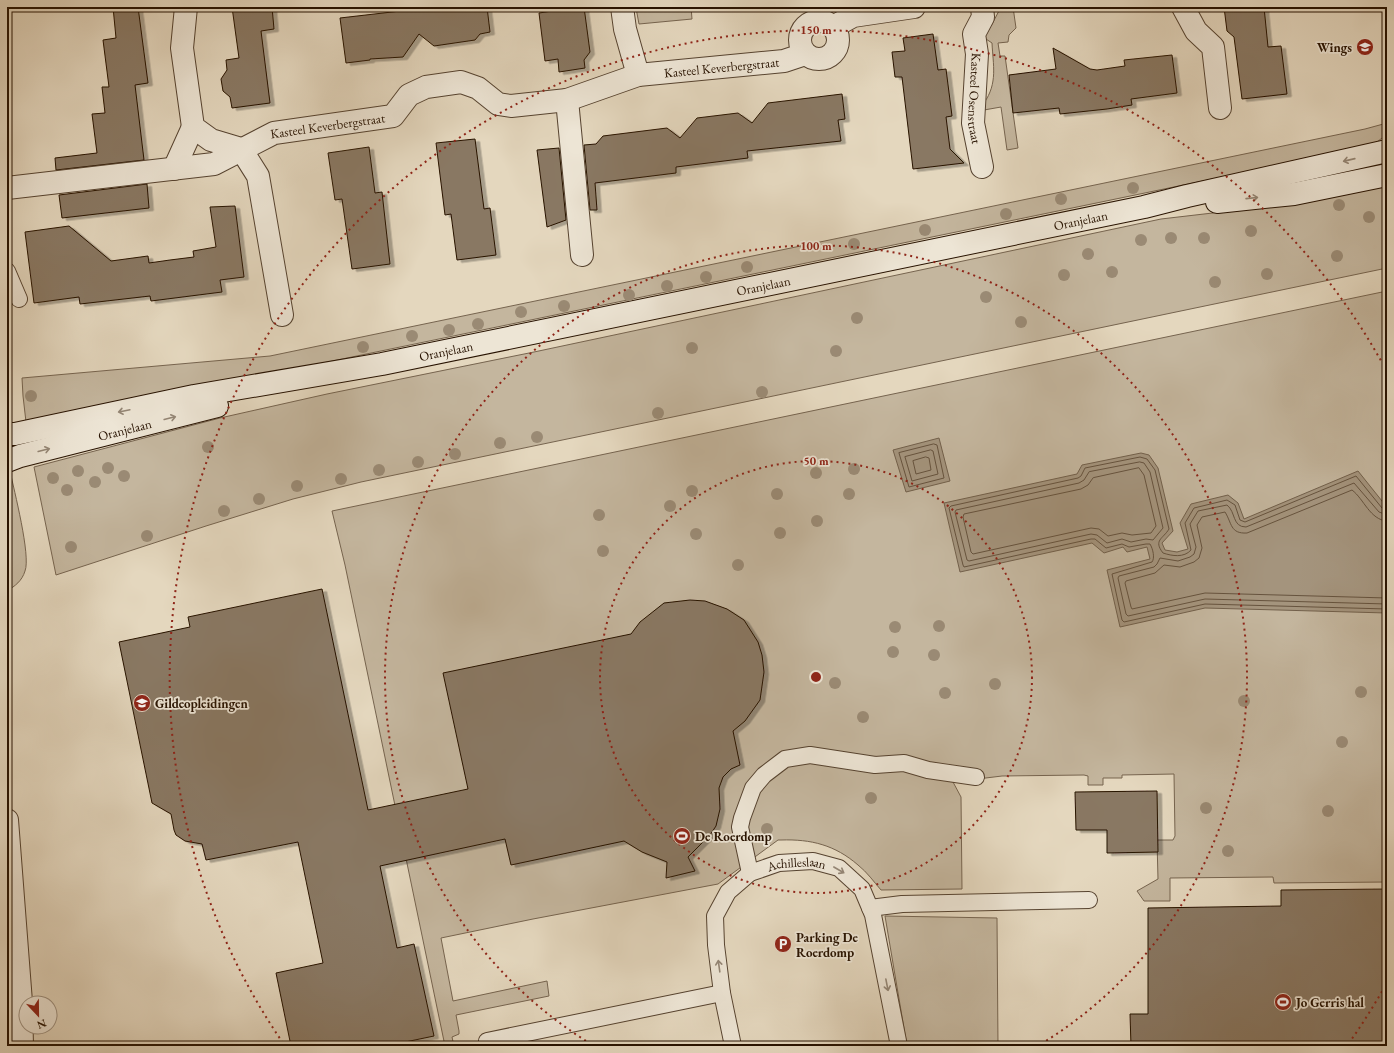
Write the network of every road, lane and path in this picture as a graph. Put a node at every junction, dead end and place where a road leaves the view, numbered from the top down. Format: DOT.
graph roads {
  1 [pos="186,7"];
  2 [pos="622,7"];
  3 [pos="914,7"];
  4 [pos="982,7"];
  5 [pos="1183,7"];
  6 [pos="638,75"];
  7 [pos="567,100"];
  8 [pos="1220,108"];
  9 [pos="193,127"];
  10 [pos="241,149"];
  11 [pos="1387,151"];
  12 [pos="982,167"];
  13 [pos="174,169"];
  14 [pos="1387,175"];
  15 [pos="7,188"];
  16 [pos="1144,207"];
  17 [pos="582,255"];
  18 [pos="7,271"];
  19 [pos="19,299"];
  20 [pos="282,315"];
  21 [pos="382,364"];
  22 [pos="7,434"];
  23 [pos="7,461"];
  24 [pos="976,777"];
  25 [pos="7,820"];
  26 [pos="750,873"];
  27 [pos="7,878"];
  28 [pos="1089,900"];
  29 [pos="14,905"];
  30 [pos="870,908"];
  31 [pos="722,993"];
  32 [pos="487,1041"];
  33 [pos="22,1046"];
  34 [pos="733,1046"];
  35 [pos="899,1046"];
  1 -- 9 [label="street"];
  2 -- 6 [label="street"];
  3 -- 6 [label="street, Kasteel Keverbergstraat"];
  4 -- 12 [label="street, Kasteel Osenstraat"];
  5 -- 8 [label="street"];
  6 -- 7 [label="street, Kasteel Keverbergstraat"];
  7 -- 10 [label="street, Kasteel Keverbergstraat"];
  7 -- 17 [label="street"];
  9 -- 10 [label="street"];
  9 -- 13 [label="street"];
  10 -- 13 [label="street, Kasteel Keverbergstraat"];
  10 -- 20 [label="street"];
  11 -- 16 [label="street, Oranjelaan, one-way"];
  13 -- 15 [label="street, Kasteel Keverbergstraat"];
  16 -- 14 [label="street, Oranjelaan, one-way"];
  16 -- 21 [label="street, Oranjelaan"];
  18 -- 19 [label="lane"];
  21 -- 22 [label="street, Oranjelaan, one-way"];
  23 -- 21 [label="street, Oranjelaan, one-way"];
  24 -- 26 [label="lane"];
  25 -- 29 [label="street"];
  26 -- 30 [label="lane, Achilleslaan, one-way"];
  31 -- 26 [label="lane, Achilleslaan, one-way"];
  27 -- 29 [label="street"];
  28 -- 30 [label="lane"];
  29 -- 33 [label="street"];
  30 -- 35 [label="lane, Achilleslaan, one-way"];
  31 -- 32 [label="lane"];
  31 -- 34 [label="lane, Achilleslaan"];
}
